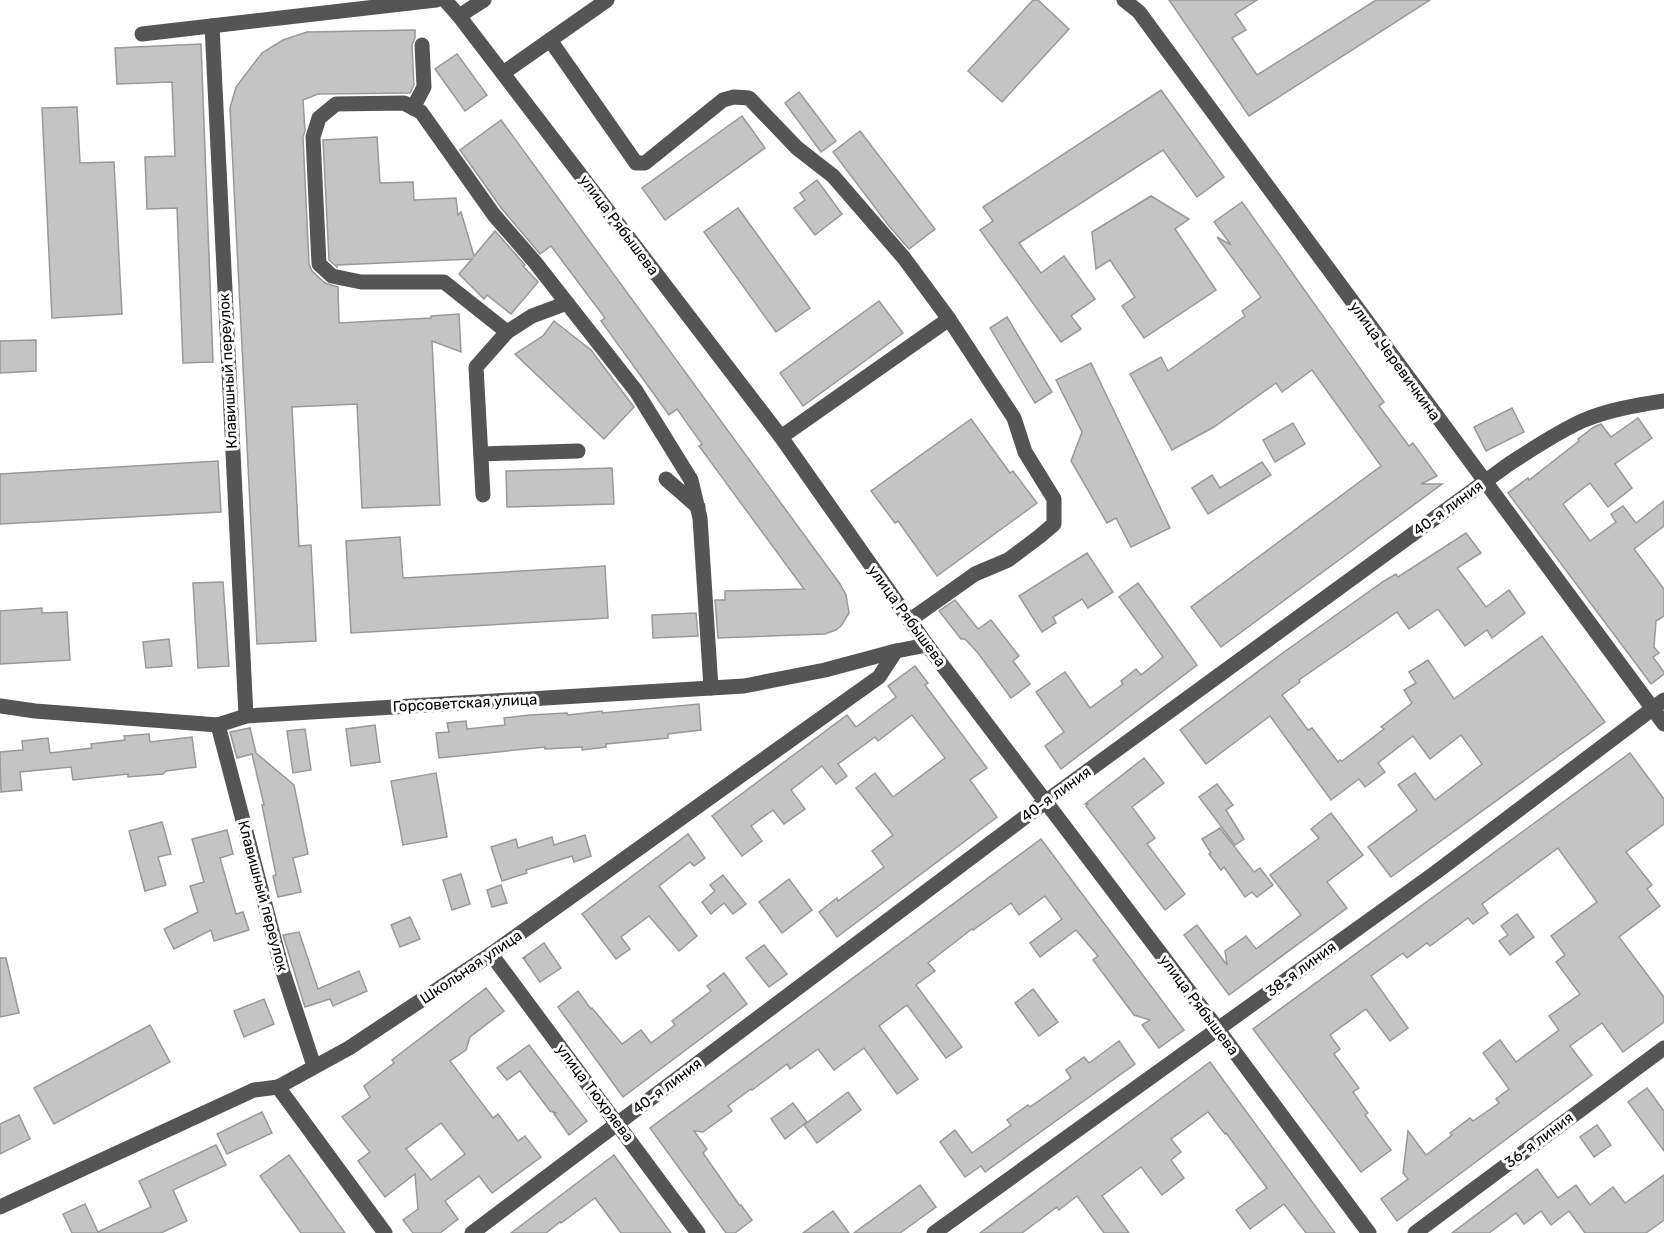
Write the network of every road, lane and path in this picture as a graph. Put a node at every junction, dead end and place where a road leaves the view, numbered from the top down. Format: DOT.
graph roads {
  1 [pos="436,0"];
  2 [pos="445,0"];
  3 [pos="484,0"];
  4 [pos="607,0"];
  5 [pos="1124,0"];
  6 [pos="459,16"];
  7 [pos="212,26"];
  8 [pos="142,34"];
  9 [pos="550,40"];
  10 [pos="423,45"];
  11 [pos="503,73"];
  12 [pos="413,108"];
  13 [pos="567,303"];
  14 [pos="949,319"];
  15 [pos="507,332"];
  16 [pos="1664,401"];
  17 [pos="781,437"];
  18 [pos="578,451"];
  19 [pos="481,454"];
  20 [pos="666,479"];
  21 [pos="1484,482"];
  22 [pos="483,495"];
  23 [pos="698,507"];
  24 [pos="910,620"];
  25 [pos="927,645"];
  26 [pos="896,651"];
  27 [pos="711,688"];
  28 [pos="1658,704"];
  29 [pos="0,706"];
  30 [pos="246,716"];
  31 [pos="1664,724"];
  32 [pos="218,725"];
  33 [pos="1045,802"];
  34 [pos="491,954"];
  35 [pos="1218,1029"];
  36 [pos="1664,1048"];
  37 [pos="314,1066"];
  38 [pos="278,1087"];
  39 [pos="618,1123"];
  40 [pos="0,1208"];
  41 [pos="385,1233"];
  42 [pos="472,1233"];
  43 [pos="698,1233"];
  44 [pos="934,1233"];
  45 [pos="1369,1233"];
  46 [pos="1415,1233"];
  1 -- 7 [label="street"];
  2 -- 6 [label="street, улица Рябышева"];
  3 -- 6 [label="street"];
  4 -- 9 [label="street"];
  5 -- 21 [label="street, улица Черевичкина"];
  6 -- 11 [label="street, улица Рябышева"];
  7 -- 8 [label="street"];
  7 -- 30 [label="street, Клавишный переулок"];
  9 -- 11 [label="street"];
  9 -- 14 [label="street"];
  10 -- 12 [label="street"];
  11 -- 17 [label="street, улица Рябышева"];
  12 -- 13 [label="street"];
  12 -- 15 [label="street"];
  13 -- 15 [label="street"];
  13 -- 23 [label="street"];
  14 -- 17 [label="street"];
  14 -- 24 [label="street"];
  15 -- 19 [label="street"];
  16 -- 21 [label="street, 40-я линия"];
  17 -- 24 [label="street, улица Рябышева"];
  18 -- 19 [label="street"];
  19 -- 22 [label="street"];
  20 -- 23 [label="street"];
  21 -- 28 [label="street, улица Черевичкина"];
  21 -- 33 [label="street, 40-я линия"];
  23 -- 27 [label="street"];
  24 -- 25 [label="street, улица Рябышева"];
  25 -- 26 [label="street, Горсоветская улица"];
  25 -- 33 [label="street, улица Рябышева"];
  26 -- 27 [label="street, Горсоветская улица"];
  26 -- 34 [label="street, Школьная улица"];
  27 -- 30 [label="street, Горсоветская улица"];
  28 -- 31 [label="street, улица Черевичкина"];
  28 -- 35 [label="street, 38-я линия"];
  29 -- 32 [label="street, Горсоветская улица"];
  30 -- 32 [label="street, Горсоветская улица"];
  32 -- 37 [label="street, Клавишный переулок"];
  33 -- 35 [label="street, улица Рябышева"];
  33 -- 39 [label="street, 40-я линия"];
  34 -- 37 [label="street, Школьная улица"];
  34 -- 39 [label="street, улица Тюхряева"];
  35 -- 44 [label="street, 38-я линия"];
  35 -- 45 [label="street, улица Рябышева"];
  36 -- 46 [label="street, 36-я линия"];
  37 -- 38 [label="street, Школьная улица"];
  38 -- 40 [label="street, Школьная улица"];
  38 -- 41 [label="street"];
  39 -- 42 [label="street, 40-я линия"];
  39 -- 43 [label="street, улица Тюхряева"];
}
